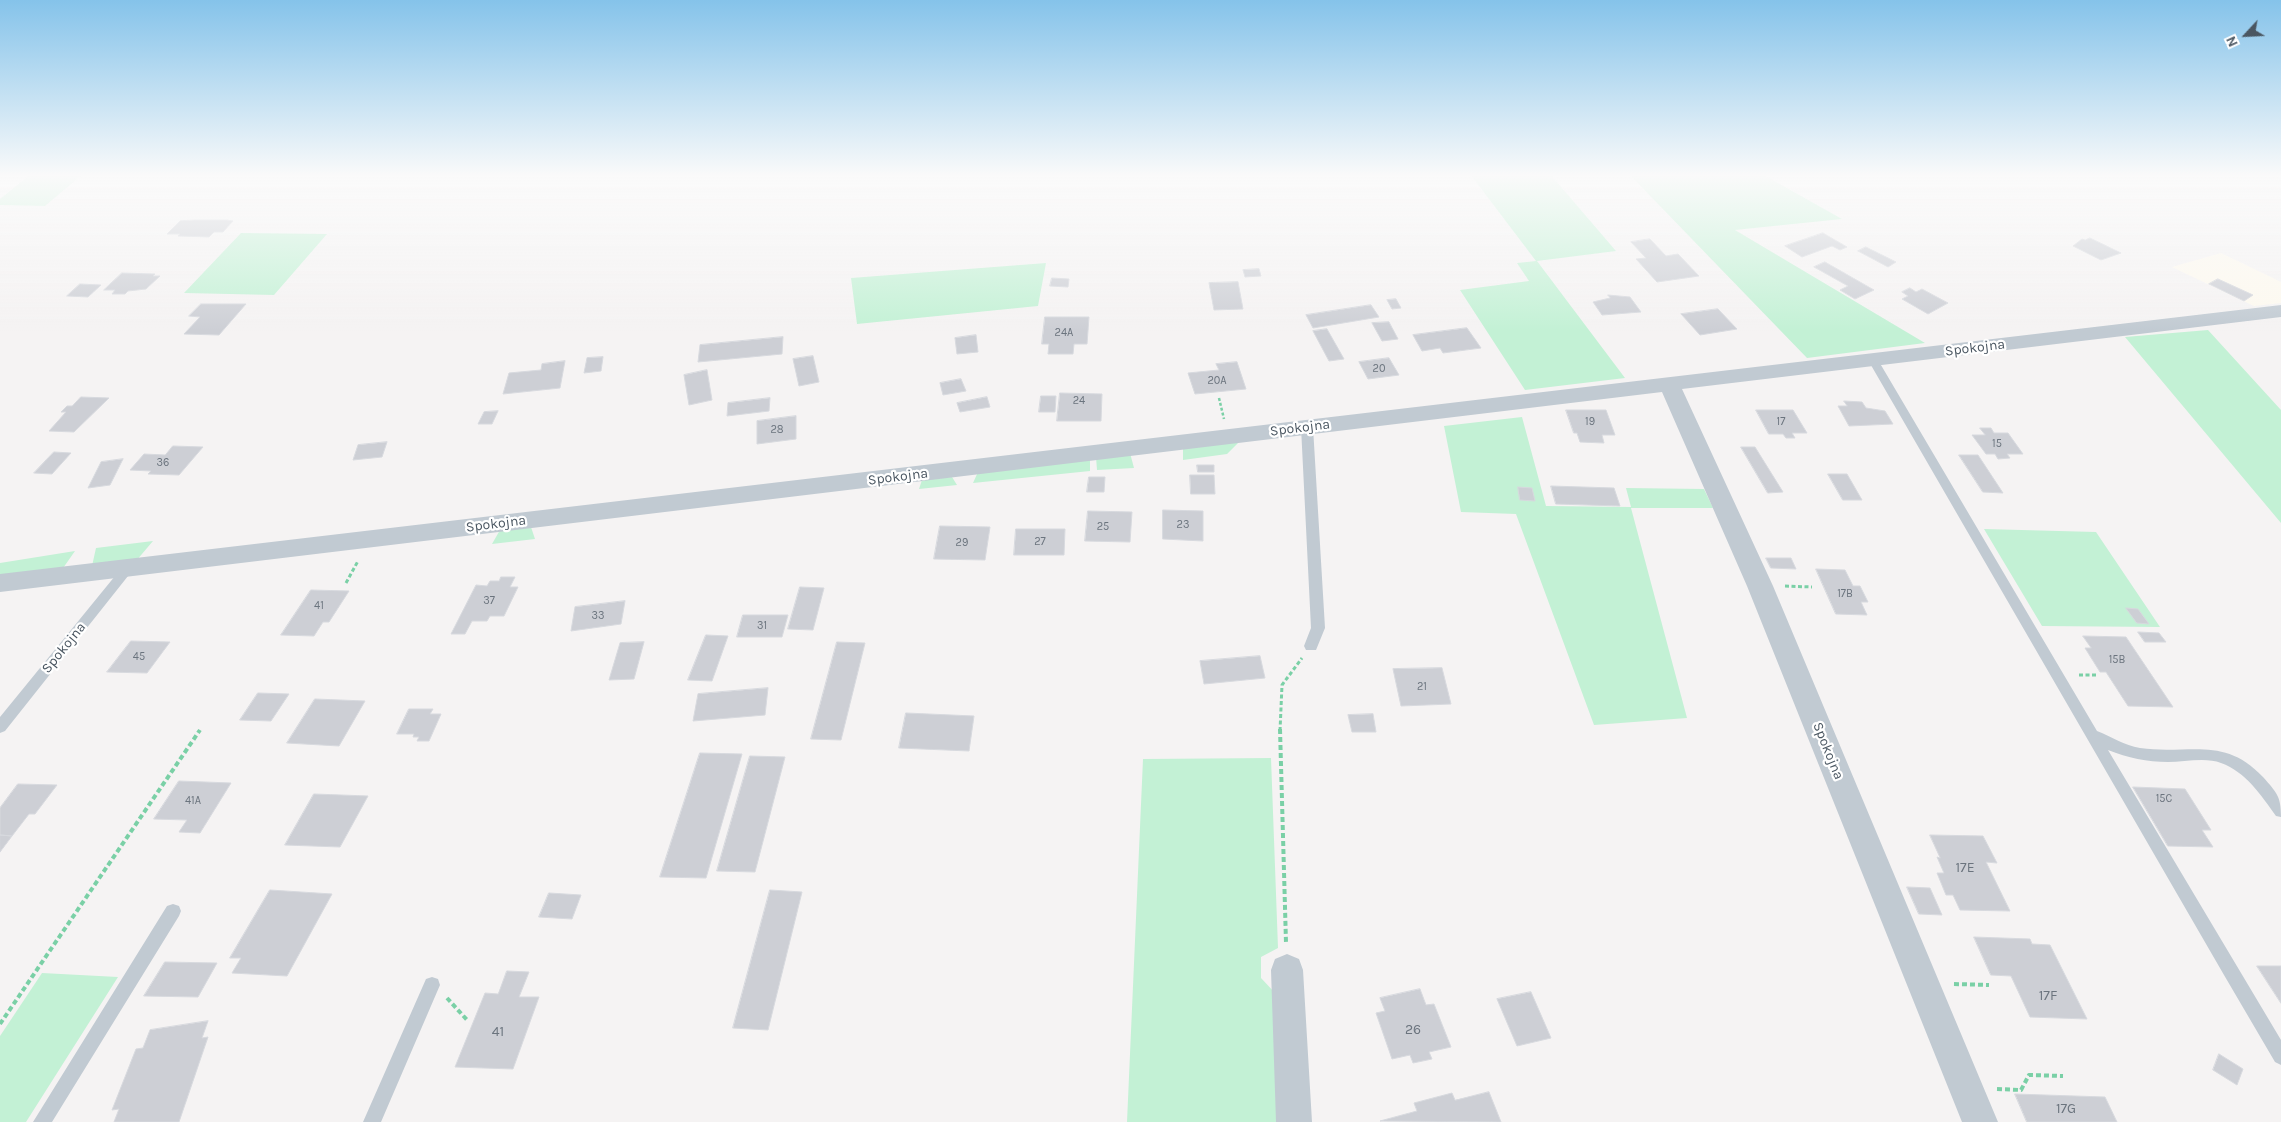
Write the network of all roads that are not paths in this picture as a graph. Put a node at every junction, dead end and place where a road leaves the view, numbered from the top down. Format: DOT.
graph roads {
  1 [pos="2281,311"];
  2 [pos="1873,360"];
  3 [pos="1668,384"];
  4 [pos="1307,427"];
  5 [pos="128,568"];
  6 [pos="0,583"];
  7 [pos="1312,646"];
  8 [pos="0,727"];
  9 [pos="2093,735"];
  10 [pos="2281,811"];
  11 [pos="173,912"];
  12 [pos="1287,970"];
  13 [pos="429,992"];
  14 [pos="2281,1056"];
  15 [pos="42,1122"];
  16 [pos="372,1122"];
  17 [pos="1294,1122"];
  18 [pos="1980,1122"];
  1 -- 2 [label="street, Spokojna"];
  2 -- 3 [label="street, Spokojna"];
  2 -- 9 [label="lane"];
  3 -- 4 [label="street, Spokojna"];
  3 -- 18 [label="street, Spokojna"];
  4 -- 5 [label="street, Spokojna"];
  4 -- 7 [label="lane"];
  5 -- 6 [label="street, Spokojna"];
  5 -- 8 [label="lane, Spokojna"];
  9 -- 10 [label="lane"];
  9 -- 14 [label="lane"];
  11 -- 15 [label="lane"];
  12 -- 17 [label="street"];
  13 -- 16 [label="lane"];
}
